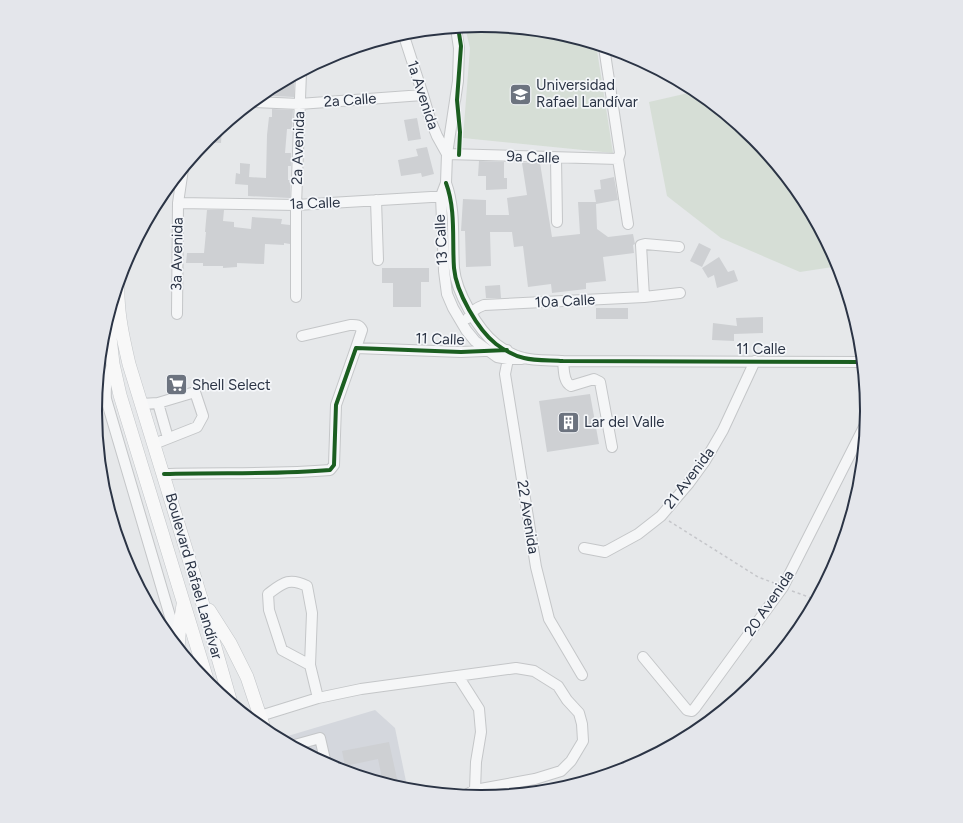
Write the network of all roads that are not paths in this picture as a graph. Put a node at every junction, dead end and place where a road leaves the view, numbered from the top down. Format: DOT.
graph roads {
  1 [pos="457,33"];
  2 [pos="405,39"];
  3 [pos="605,53"];
  4 [pos="301,78"];
  5 [pos="423,95"];
  6 [pos="261,102"];
  7 [pos="299,104"];
  8 [pos="447,154"];
  9 [pos="556,158"];
  10 [pos="618,159"];
  11 [pos="182,178"];
  12 [pos="446,196"];
  13 [pos="376,200"];
  14 [pos="178,203"];
  15 [pos="296,205"];
  16 [pos="557,222"];
  17 [pos="628,224"];
  18 [pos="679,247"];
  19 [pos="378,260"];
  20 [pos="680,293"];
  21 [pos="296,297"];
  22 [pos="644,297"];
  23 [pos="119,301"];
  24 [pos="471,312"];
  25 [pos="177,314"];
  26 [pos="466,330"];
  27 [pos="110,334"];
  28 [pos="302,336"];
  29 [pos="356,348"];
  30 [pos="489,351"];
  31 [pos="507,355"];
  32 [pos="524,358"];
  33 [pos="564,361"];
  34 [pos="755,361"];
  35 [pos="858,362"];
  36 [pos="113,364"];
  37 [pos="158,403"];
  38 [pos="141,404"];
  39 [pos="860,435"];
  40 [pos="168,438"];
  41 [pos="154,444"];
  42 [pos="612,447"];
  43 [pos="164,474"];
  44 [pos="584,548"];
  45 [pos="201,598"];
  46 [pos="184,603"];
  47 [pos="175,635"];
  48 [pos="178,641"];
  49 [pos="643,657"];
  50 [pos="310,665"];
  51 [pos="221,669"];
  52 [pos="203,670"];
  53 [pos="582,675"];
  54 [pos="458,676"];
  55 [pos="210,677"];
  56 [pos="247,677"];
  57 [pos="228,694"];
  58 [pos="318,698"];
  59 [pos="260,716"];
  60 [pos="262,721"];
  61 [pos="305,747"];
  62 [pos="324,757"];
  63 [pos="475,790"];
  1 -- 8 [label="street, 13 Calle"];
  2 -- 5 [label="street, 1a Avenida"];
  3 -- 10 [label="street"];
  4 -- 7 [label="street, 2a Avenida"];
  5 -- 7 [label="street, 2a Calle"];
  5 -- 8 [label="street, 1a Avenida"];
  6 -- 7 [label="street, 2a Calle"];
  7 -- 15 [label="street, 2a Avenida"];
  8 -- 9 [label="street, 9a Calle"];
  8 -- 12 [label="street, 13 Calle"];
  9 -- 10 [label="street, 9a Calle"];
  9 -- 16 [label="street"];
  10 -- 17 [label="street"];
  11 -- 14 [label="street, 3a Avenida"];
  12 -- 13 [label="street, 1a Calle"];
  12 -- 24 [label="street, 13 Calle"];
  12 -- 26 [label="street, 13 Calle"];
  13 -- 15 [label="street, 1a Calle"];
  13 -- 19 [label="street"];
  14 -- 15 [label="street, 1a Calle"];
  14 -- 25 [label="street, 3a Avenida"];
  15 -- 21 [label="street, 2a Avenida"];
  18 -- 22 [label="street"];
  20 -- 22 [label="street, 10a Calle"];
  22 -- 24 [label="street, 10a Calle"];
  23 -- 38 [label="main road, Boulevard Rafael Landívar"];
  24 -- 26 [label="street"];
  24 -- 31 [label="street, 13 Calle"];
  26 -- 30 [label="street, 13 Calle"];
  27 -- 36 [label="main road, Boulevard Rafael Landívar"];
  28 -- 29 [label="street"];
  29 -- 30 [label="street, 11 Calle"];
  29 -- 43 [label="street"];
  30 -- 31 [label="street, 13 Calle"];
  31 -- 32 [label="street, 13 Calle"];
  31 -- 53 [label="street, 22 Avenida"];
  32 -- 33 [label="street, 11 Calle"];
  33 -- 34 [label="street, 11 Calle"];
  33 -- 42 [label="street"];
  34 -- 35 [label="street, 11 Calle"];
  34 -- 44 [label="street, 21 Avenida"];
  36 -- 46 [label="main road, Boulevard Rafael Landívar"];
  36 -- 47 [label="street"];
  37 -- 38 [label="street"];
  37 -- 40 [label="street"];
  37 -- 40 [label="street"];
  38 -- 41 [label="main road, Boulevard Rafael Landívar"];
  39 -- 49 [label="street, 20 Avenida"];
  40 -- 41 [label="street"];
  41 -- 43 [label="main road, Boulevard Rafael Landívar"];
  43 -- 45 [label="main road, Boulevard Rafael Landívar"];
  45 -- 51 [label="main road, Boulevard Rafael Landívar"];
  45 -- 56 [label="main road"];
  46 -- 48 [label="main road"];
  46 -- 52 [label="main road, Boulevard Rafael Landívar"];
  50 -- 50 [label="street"];
  50 -- 58 [label="street"];
  51 -- 55 [label="main road"];
  51 -- 56 [label="main road"];
  51 -- 57 [label="main road, Boulevard Rafael Landívar"];
  54 -- 58 [label="street"];
  54 -- 63 [label="street"];
  54 -- 63 [label="street"];
  56 -- 59 [label="main road"];
  58 -- 59 [label="street"];
  59 -- 60 [label="main road"];
  61 -- 62 [label="street"];
}
